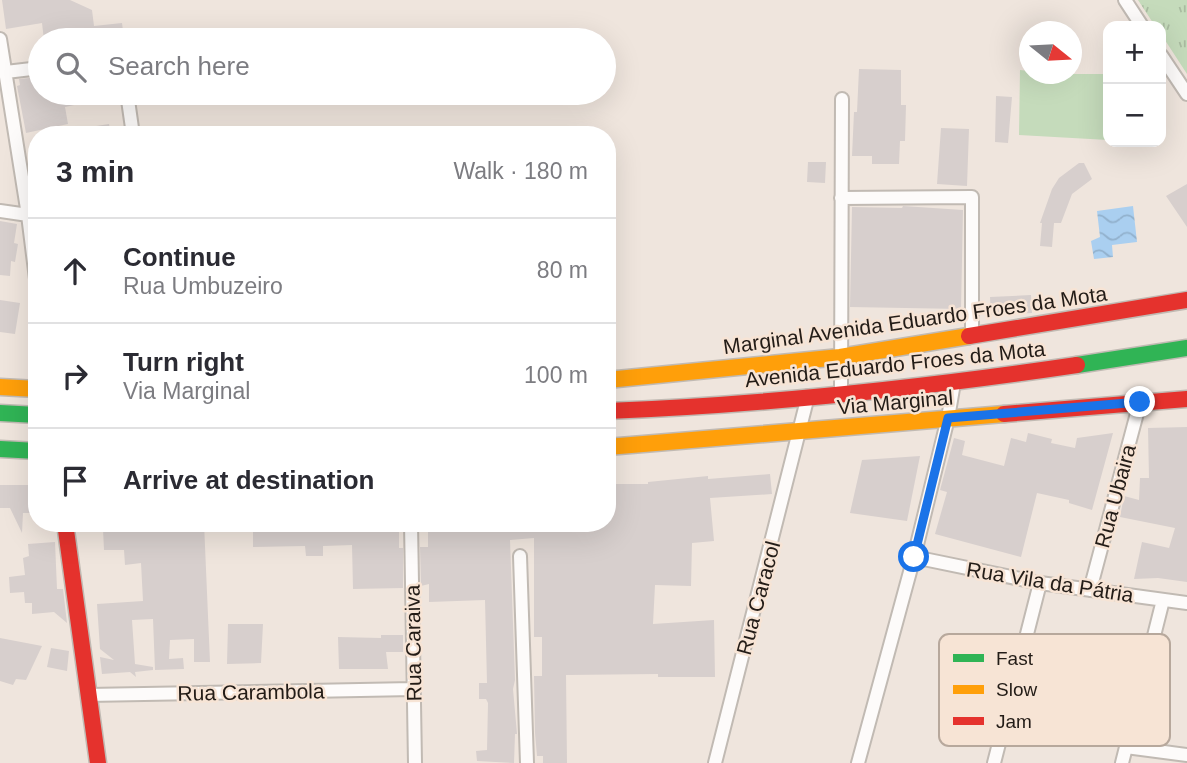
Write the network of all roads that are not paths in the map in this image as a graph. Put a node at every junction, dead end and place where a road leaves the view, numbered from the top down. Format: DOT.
graph roads {
  1 [pos="1125,0"];
  2 [pos="1139,21"];
  3 [pos="0,39"];
  4 [pos="1166,62"];
  5 [pos="3,64"];
  6 [pos="28,67"];
  7 [pos="1187,94"];
  8 [pos="842,99"];
  9 [pos="129,105"];
  10 [pos="132,126"];
  11 [pos="841,198"];
  12 [pos="0,211"];
  13 [pos="28,215"];
  14 [pos="1187,300"];
  15 [pos="972,336"];
  16 [pos="1187,348"];
  17 [pos="840,357"];
  18 [pos="616,379"];
  19 [pos="954,383"];
  20 [pos="0,387"];
  21 [pos="28,389"];
  22 [pos="841,393"];
  23 [pos="808,396"];
  24 [pos="1187,399"];
  25 [pos="1140,402"];
  26 [pos="616,411"];
  27 [pos="0,413"];
  28 [pos="28,415"];
  29 [pos="948,418"];
  30 [pos="800,432"];
  31 [pos="616,446"];
  32 [pos="0,449"];
  33 [pos="28,451"];
  34 [pos="66,532"];
  35 [pos="411,532"];
  36 [pos="520,556"];
  37 [pos="914,557"];
  38 [pos="1040,583"];
  39 [pos="1090,590"];
  40 [pos="1163,600"];
  41 [pos="1187,603"];
  42 [pos="1027,634"];
  43 [pos="1154,634"];
  44 [pos="413,689"];
  45 [pos="88,695"];
  46 [pos="998,746"];
  47 [pos="1126,747"];
  48 [pos="1187,755"];
  49 [pos="98,763"];
  50 [pos="415,763"];
  51 [pos="527,763"];
  52 [pos="715,763"];
  53 [pos="858,763"];
  54 [pos="994,763"];
  55 [pos="1122,763"];
  1 -- 2 [label="street"];
  3 -- 5 [label="street"];
  4 -- 7 [label="street"];
  5 -- 6 [label="street"];
  5 -- 13 [label="street"];
  8 -- 11 [label="street"];
  9 -- 10 [label="street"];
  11 -- 15 [label="street"];
  11 -- 17 [label="street"];
  12 -- 13 [label="street"];
  14 -- 15 [label="main road, Marginal Avenida Eduardo Froes da Mota"];
  15 -- 17 [label="main road, Marginal Avenida Eduardo Froes da Mota"];
  16 -- 19 [label="main road, Avenida Eduardo Froes da Mota"];
  17 -- 18 [label="main road, Marginal Avenida Eduardo Froes da Mota"];
  17 -- 22 [label="street"];
  19 -- 22 [label="main road, Avenida Eduardo Froes da Mota"];
  19 -- 29 [label="street"];
  20 -- 21 [label="main road"];
  22 -- 23 [label="main road, Avenida Eduardo Froes da Mota"];
  23 -- 26 [label="main road, Avenida Eduardo Froes da Mota"];
  23 -- 30 [label="street, Rua Caracol"];
  24 -- 25 [label="main road, Via Marginal"];
  25 -- 29 [label="main road, Via Marginal"];
  25 -- 39 [label="street, Rua Ubaira"];
  27 -- 28 [label="main road"];
  29 -- 30 [label="main road, Via Marginal"];
  29 -- 37 [label="street"];
  30 -- 31 [label="main road, Via Marginal"];
  30 -- 52 [label="street, Rua Caracol"];
  32 -- 33 [label="main road"];
  34 -- 45 [label="main road"];
  35 -- 44 [label="street, Rua Caraiva"];
  36 -- 51 [label="street"];
  37 -- 38 [label="street, Rua Vila da Pátria"];
  37 -- 53 [label="street"];
  38 -- 39 [label="street, Rua Vila da Pátria"];
  38 -- 42 [label="street"];
  39 -- 40 [label="street, Rua Vila da Pátria"];
  40 -- 41 [label="street, Rua Vila da Pátria"];
  40 -- 43 [label="street"];
  44 -- 45 [label="street, Rua Carambola"];
  44 -- 50 [label="street, Rua Caraiva"];
  45 -- 49 [label="main road"];
  46 -- 54 [label="street"];
  47 -- 48 [label="street"];
  47 -- 55 [label="street"];
}
